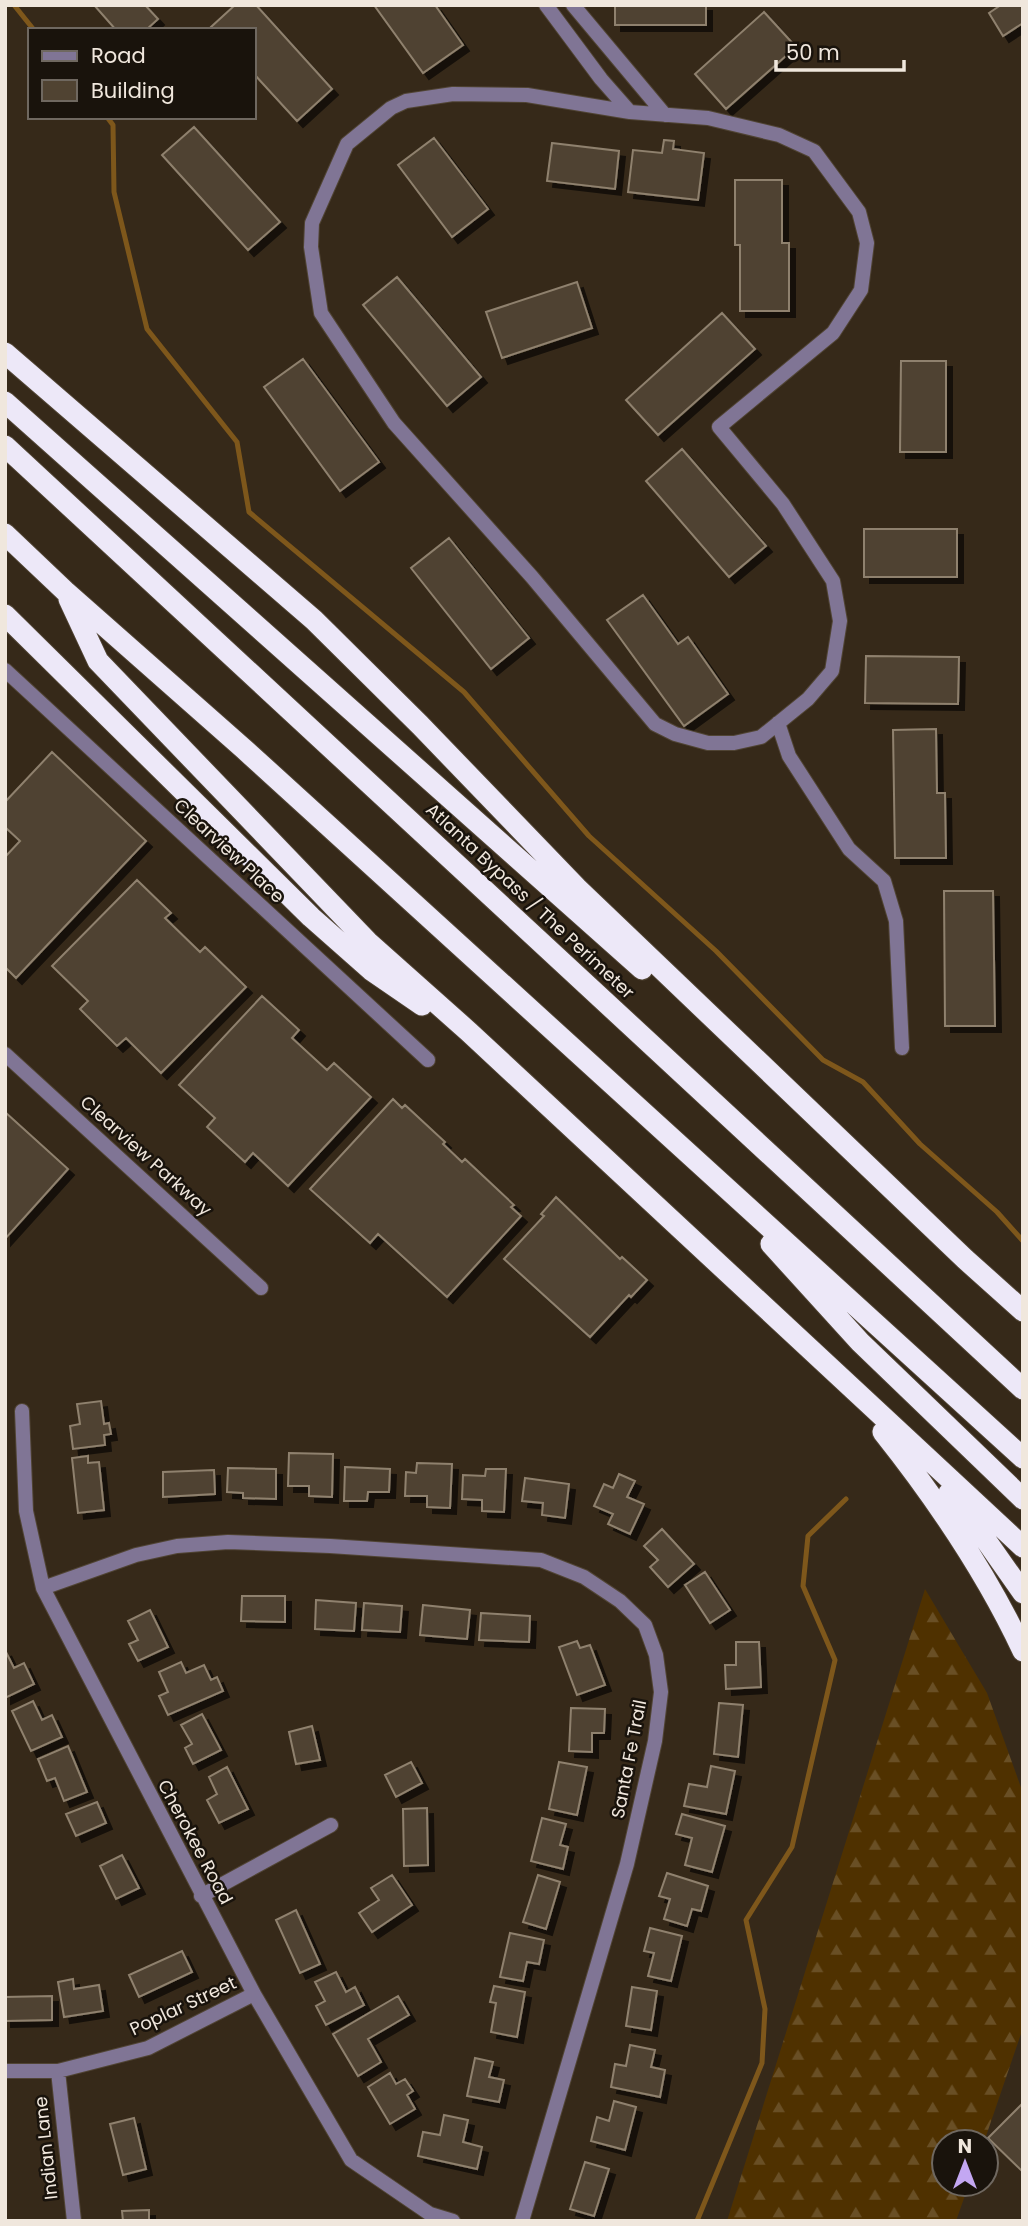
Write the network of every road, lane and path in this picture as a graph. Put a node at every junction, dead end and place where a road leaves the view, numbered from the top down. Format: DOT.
graph roads {
  1 [pos="547,5"];
  2 [pos="573,5"];
  3 [pos="630,112"];
  4 [pos="665,115"];
  5 [pos="5,353"];
  6 [pos="5,402"];
  7 [pos="5,446"];
  8 [pos="5,534"];
  9 [pos="65,591"];
  10 [pos="5,615"];
  11 [pos="5,670"];
  12 [pos="778,723"];
  13 [pos="469,1031"];
  14 [pos="902,1048"];
  15 [pos="5,1054"];
  16 [pos="428,1060"];
  17 [pos="809,1110"];
  18 [pos="685,1149"];
  19 [pos="261,1288"];
  20 [pos="1023,1311"];
  21 [pos="825,1363"];
  22 [pos="1023,1389"];
  23 [pos="22,1411"];
  24 [pos="894,1427"];
  25 [pos="1023,1458"];
  26 [pos="1023,1499"];
  27 [pos="1023,1547"];
  28 [pos="43,1588"];
  29 [pos="1023,1593"];
  30 [pos="1023,1651"];
  31 [pos="331,1825"];
  32 [pos="201,1896"];
  33 [pos="254,1994"];
  34 [pos="58,2070"];
  35 [pos="5,2071"];
  36 [pos="74,2221"];
  37 [pos="453,2221"];
  38 [pos="522,2221"];
  1 -- 3 [label="street"];
  2 -- 4 [label="street"];
  3 -- 4 [label="street"];
  3 -- 12 [label="street"];
  4 -- 12 [label="street"];
  5 -- 17 [label="highway"];
  6 -- 17 [label="highway"];
  7 -- 22 [label="highway, Atlanta Bypass / The Perimeter"];
  8 -- 9 [label="highway"];
  9 -- 13 [label="highway"];
  9 -- 18 [label="highway"];
  10 -- 13 [label="highway"];
  11 -- 16 [label="street, Clearview Place"];
  12 -- 14 [label="street"];
  13 -- 21 [label="highway"];
  15 -- 19 [label="street, Clearview Parkway"];
  17 -- 20 [label="highway"];
  18 -- 25 [label="highway"];
  18 -- 26 [label="highway"];
  21 -- 24 [label="highway"];
  21 -- 30 [label="highway"];
  23 -- 28 [label="street, Cherokee Road"];
  24 -- 27 [label="highway"];
  24 -- 29 [label="highway"];
  28 -- 32 [label="street, Cherokee Road"];
  28 -- 38 [label="street, Santa Fe Trail"];
  31 -- 32 [label="street"];
  32 -- 33 [label="street, Cherokee Road"];
  33 -- 34 [label="street, Poplar Street"];
  33 -- 37 [label="street, Cherokee Road"];
  34 -- 35 [label="street, Poplar Street"];
  34 -- 36 [label="street, Indian Lane"];
}
